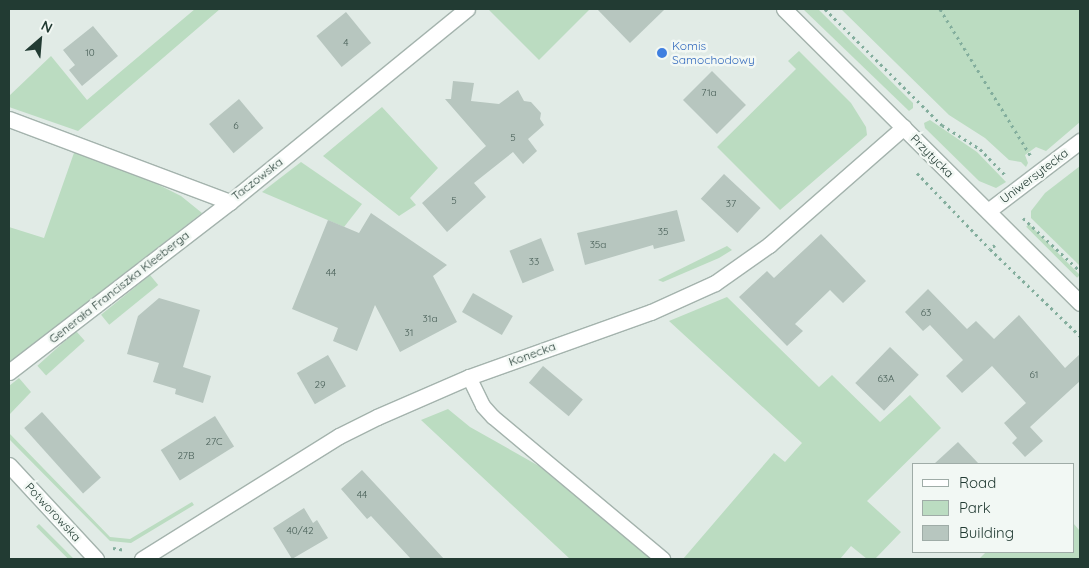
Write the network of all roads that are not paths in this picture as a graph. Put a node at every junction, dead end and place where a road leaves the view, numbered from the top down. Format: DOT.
graph roads {
  1 [pos="467,9"];
  2 [pos="784,9"];
  3 [pos="9,118"];
  4 [pos="904,127"];
  5 [pos="1080,141"];
  6 [pos="230,202"];
  7 [pos="988,212"];
  8 [pos="1080,303"];
  9 [pos="9,372"];
  10 [pos="469,377"];
  11 [pos="9,465"];
  12 [pos="96,559"];
  13 [pos="142,559"];
  14 [pos="663,559"];
  1 -- 6 [label="street, Taczowska"];
  2 -- 4 [label="street, Przytycka"];
  3 -- 6 [label="street, Taczowska"];
  4 -- 7 [label="street, Przytycka"];
  4 -- 10 [label="street, Konecka"];
  5 -- 7 [label="street, Uniwersytecka"];
  6 -- 9 [label="street, Generała Franciszka Kleeberga"];
  7 -- 8 [label="street, Przytycka"];
  10 -- 13 [label="street, Konecka"];
  10 -- 14 [label="lane"];
  11 -- 12 [label="street, Potworowska"];
}
